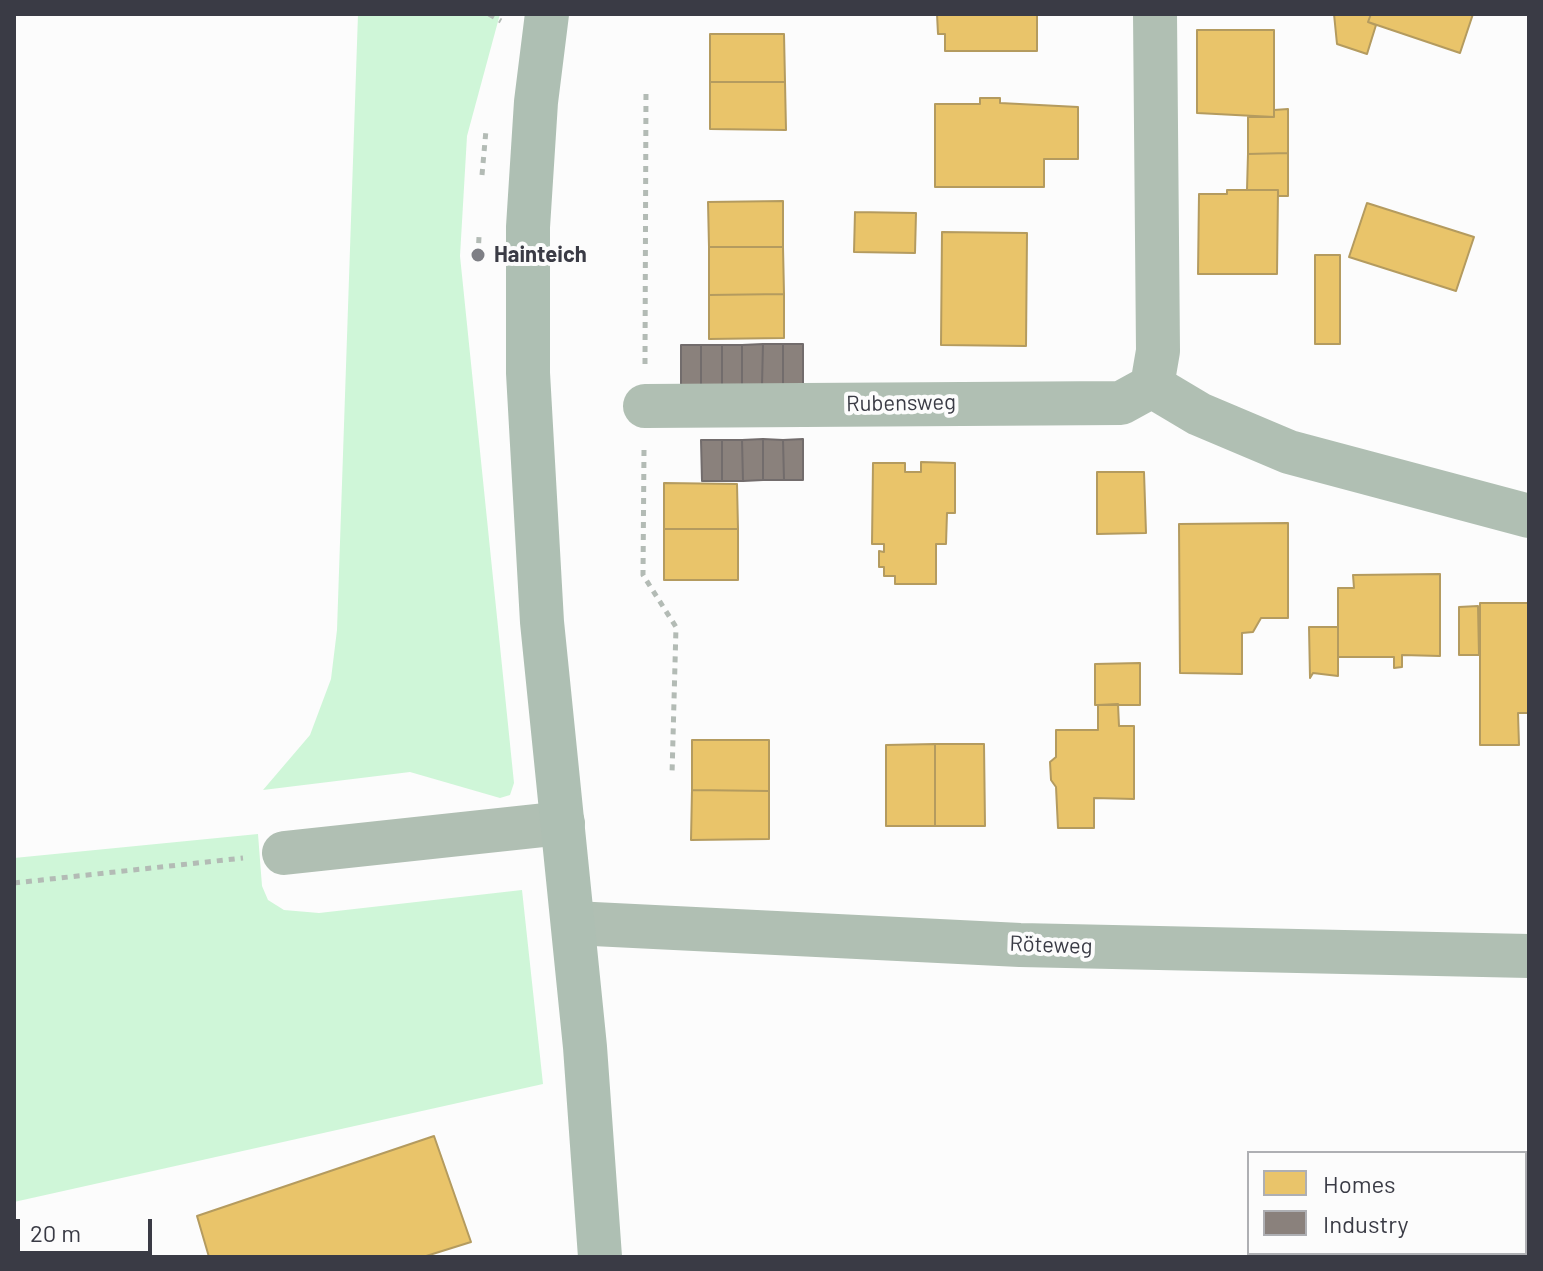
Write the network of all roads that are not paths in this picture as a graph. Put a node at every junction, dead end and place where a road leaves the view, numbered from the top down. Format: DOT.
graph roads {
  1 [pos="547,14"];
  2 [pos="1155,14"];
  3 [pos="1152,386"];
  4 [pos="645,406"];
  5 [pos="1529,516"];
  6 [pos="563,823"];
  7 [pos="284,853"];
  8 [pos="573,923"];
  9 [pos="1529,956"];
  10 [pos="600,1257"];
  1 -- 6 [label="main road"];
  2 -- 3 [label="street"];
  3 -- 4 [label="street, Rubensweg"];
  3 -- 5 [label="street"];
  6 -- 7 [label="street"];
  6 -- 8 [label="main road"];
  8 -- 9 [label="street, Röteweg"];
  8 -- 10 [label="main road"];
}
